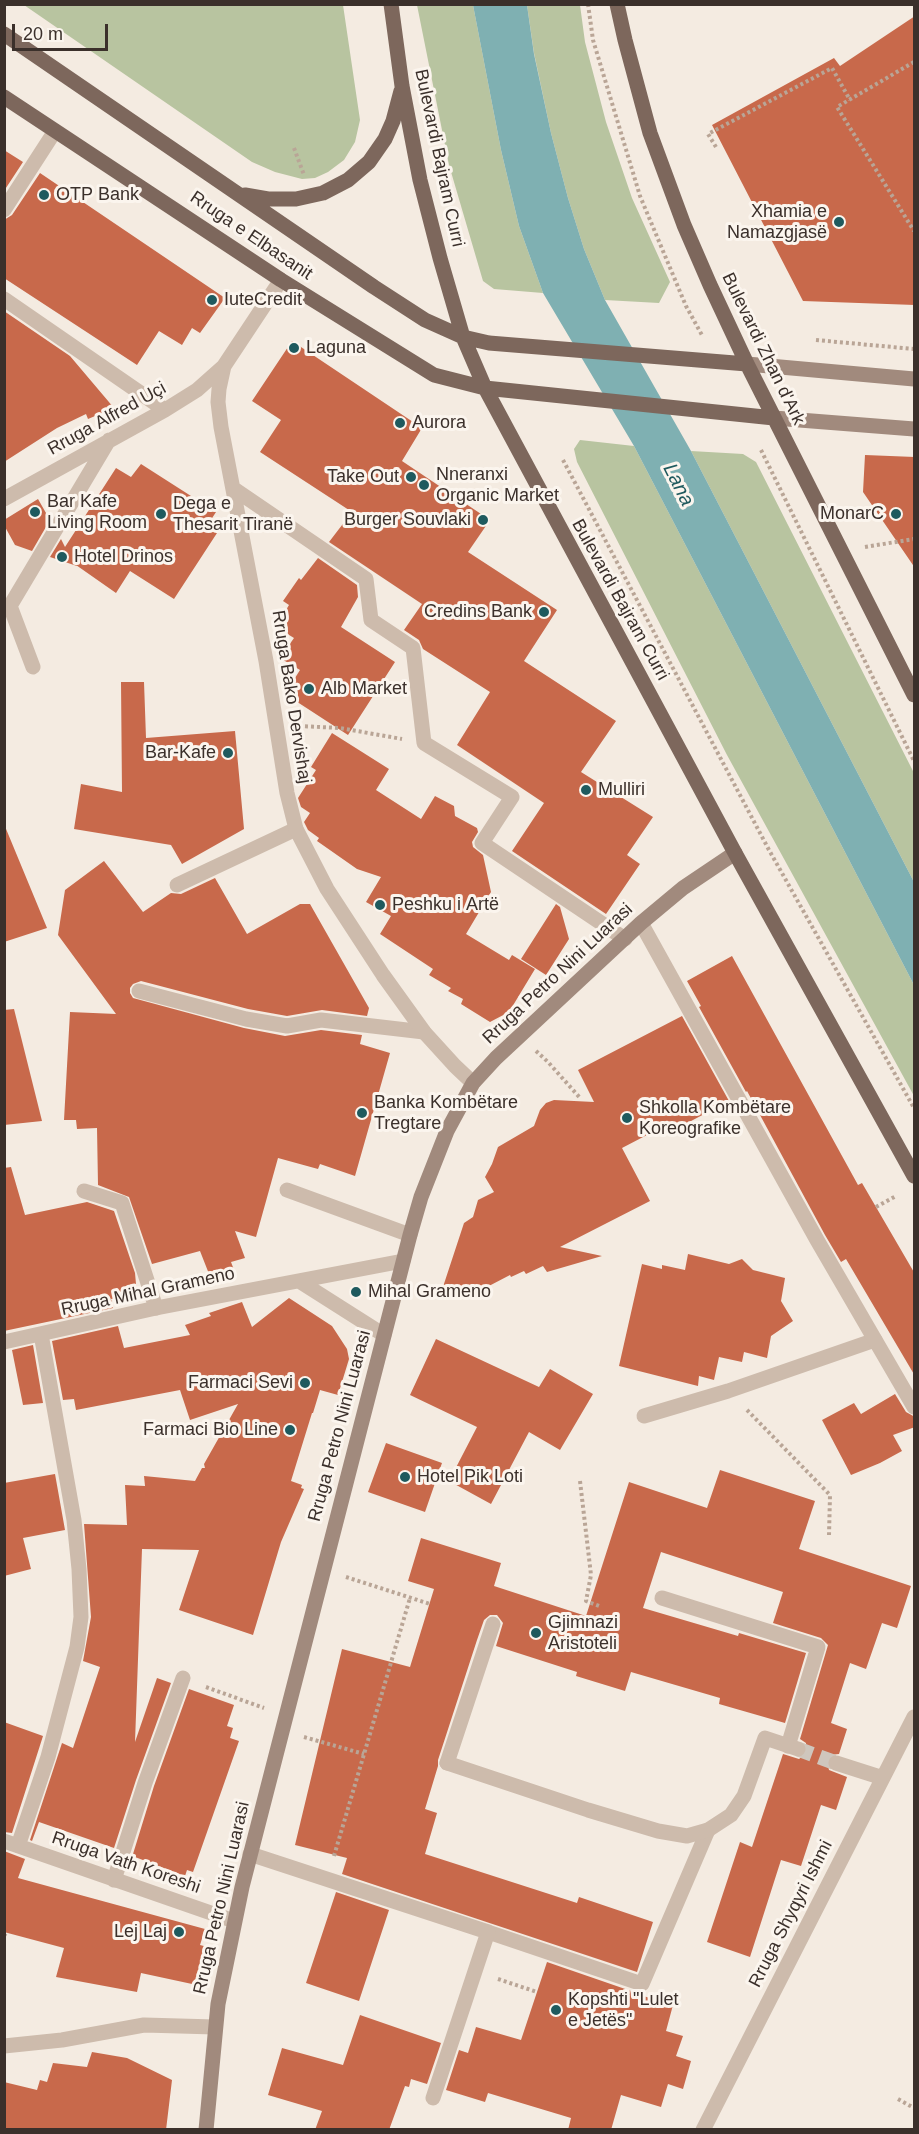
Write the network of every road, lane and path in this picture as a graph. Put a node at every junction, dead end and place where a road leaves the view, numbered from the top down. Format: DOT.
graph roads {
  1 [pos="391,4"];
  2 [pos="618,4"];
  3 [pos="4,34"];
  4 [pos="915,62"];
  5 [pos="402,86"];
  6 [pos="4,97"];
  7 [pos="850,100"];
  8 [pos="55,130"];
  9 [pos="716,147"];
  10 [pos="240,194"];
  11 [pos="4,210"];
  12 [pos="915,231"];
  13 [pos="281,280"];
  14 [pos="4,299"];
  15 [pos="463,338"];
  16 [pos="816,340"];
  17 [pos="915,349"];
  18 [pos="747,364"];
  19 [pos="224,366"];
  20 [pos="915,379"];
  21 [pos="485,388"];
  22 [pos="165,410"];
  23 [pos="743,414"];
  24 [pos="774,418"];
  25 [pos="915,429"];
  26 [pos="109,440"];
  27 [pos="562,460"];
  28 [pos="234,489"];
  29 [pos="4,499"];
  30 [pos="915,538"];
  31 [pos="861,548"];
  32 [pos="33,667"];
  33 [pos="915,696"];
  34 [pos="277,725"];
  35 [pos="424,742"];
  36 [pos="915,761"];
  37 [pos="296,829"];
  38 [pos="735,853"];
  39 [pos="177,885"];
  40 [pos="641,923"];
  41 [pos="625,939"];
  42 [pos="140,991"];
  43 [pos="424,1032"];
  44 [pos="548,1062"];
  45 [pos="473,1083"];
  46 [pos="581,1099"];
  47 [pos="915,1108"];
  48 [pos="915,1176"];
  49 [pos="287,1190"];
  50 [pos="84,1191"];
  51 [pos="896,1196"];
  52 [pos="876,1207"];
  53 [pos="410,1235"];
  54 [pos="403,1261"];
  55 [pos="299,1281"];
  56 [pos="156,1308"];
  57 [pos="41,1334"];
  58 [pos="384,1335"];
  59 [pos="875,1341"];
  60 [pos="4,1342"];
  61 [pos="728,1390"];
  62 [pos="915,1407"];
  63 [pos="644,1416"];
  64 [pos="580,1481"];
  65 [pos="829,1535"];
  66 [pos="323,1569"];
  67 [pos="410,1598"];
  68 [pos="662,1598"];
  69 [pos="430,1604"];
  70 [pos="599,1606"];
  71 [pos="494,1624"];
  72 [pos="183,1678"];
  73 [pos="915,1717"];
  74 [pos="284,1723"];
  75 [pos="364,1754"];
  76 [pos="836,1763"];
  77 [pos="883,1778"];
  78 [pos="708,1830"];
  79 [pos="11,1843"];
  80 [pos="250,1854"];
  81 [pos="327,1879"];
  82 [pos="114,1880"];
  83 [pos="234,1922"];
  84 [pos="488,1932"];
  85 [pos="475,1970"];
  86 [pos="537,1992"];
  87 [pos="215,2027"];
  88 [pos="4,2046"];
  89 [pos="433,2098"];
  90 [pos="898,2099"];
  91 [pos="915,2108"];
  92 [pos="206,2130"];
  93 [pos="703,2130"];
  1 -- 5 [label="main road, Bulevardi Bajram Curri"];
  2 -- 18 [label="main road, Bulevardi Zhan d'Ark"];
  3 -- 10 [label="main road, Rruga e Elbasanit"];
  4 -- 7 [label="path"];
  5 -- 10 [label="main road"];
  5 -- 15 [label="main road, Bulevardi Bajram Curri"];
  6 -- 8 [label="main road, Rruga e Elbasanit"];
  7 -- 9 [label="path"];
  7 -- 12 [label="path"];
  8 -- 11 [label="street"];
  8 -- 13 [label="main road, Rruga e Elbasanit"];
  10 -- 15 [label="main road, Rruga e Elbasanit"];
  13 -- 19 [label="street, Rruga Bako Dervishaj"];
  13 -- 21 [label="main road, Rruga e Elbasanit"];
  14 -- 22 [label="street"];
  15 -- 18 [label="main road, Rruga e Elbasanit"];
  15 -- 21 [label="main road, Bulevardi Bajram Curri"];
  16 -- 17 [label="path"];
  18 -- 20 [label="street"];
  18 -- 24 [label="main road, Bulevardi Zhan d'Ark"];
  19 -- 22 [label="street, Rruga Alfred Uçi"];
  19 -- 28 [label="street, Rruga Bako Dervishaj"];
  21 -- 23 [label="main road, Rruga e Elbasanit"];
  21 -- 38 [label="main road, Bulevardi Bajram Curri"];
  22 -- 26 [label="street, Rruga Alfred Uçi"];
  23 -- 24 [label="main road, Rruga e Elbasanit"];
  23 -- 36 [label="path"];
  24 -- 25 [label="street"];
  24 -- 33 [label="main road, Bulevardi Zhan d'Ark"];
  26 -- 29 [label="street, Rruga Alfred Uçi"];
  26 -- 32 [label="street"];
  27 -- 47 [label="path"];
  28 -- 34 [label="street, Rruga Bako Dervishaj"];
  28 -- 35 [label="street"];
  30 -- 31 [label="path"];
  34 -- 35 [label="path"];
  34 -- 37 [label="street, Rruga Bako Dervishaj"];
  35 -- 41 [label="street"];
  37 -- 39 [label="street"];
  37 -- 43 [label="street, Rruga Bako Dervishaj"];
  38 -- 40 [label="street, Rruga Petro Nini Luarasi"];
  38 -- 48 [label="main road, Bulevardi Bajram Curri"];
  40 -- 41 [label="street, Rruga Petro Nini Luarasi"];
  40 -- 59 [label="street"];
  41 -- 45 [label="street, Rruga Petro Nini Luarasi"];
  42 -- 43 [label="street"];
  43 -- 45 [label="street, Rruga Bako Dervishaj"];
  44 -- 46 [label="path"];
  45 -- 53 [label="street, Rruga Petro Nini Luarasi"];
  49 -- 53 [label="street"];
  50 -- 56 [label="street"];
  51 -- 52 [label="path"];
  53 -- 54 [label="street, Rruga Petro Nini Luarasi"];
  54 -- 55 [label="street, Rruga Mihal Grameno"];
  54 -- 58 [label="street, Rruga Petro Nini Luarasi"];
  55 -- 56 [label="street, Rruga Mihal Grameno"];
  55 -- 58 [label="street"];
  56 -- 57 [label="street, Rruga Mihal Grameno"];
  57 -- 60 [label="street, Rruga Mihal Grameno"];
  57 -- 79 [label="street"];
  58 -- 66 [label="street, Rruga Petro Nini Luarasi"];
  59 -- 61 [label="street"];
  59 -- 62 [label="street"];
  61 -- 63 [label="street"];
  61 -- 65 [label="path"];
  64 -- 70 [label="path"];
  66 -- 67 [label="path"];
  66 -- 74 [label="street, Rruga Petro Nini Luarasi"];
  67 -- 69 [label="path"];
  67 -- 75 [label="path"];
  68 -- 78 [label="street"];
  71 -- 78 [label="street"];
  72 -- 74 [label="path"];
  72 -- 82 [label="street"];
  73 -- 77 [label="street, Rruga Shyqyri Ishmi"];
  74 -- 75 [label="path"];
  74 -- 80 [label="street, Rruga Petro Nini Luarasi"];
  75 -- 81 [label="path"];
  76 -- 77 [label="street"];
  77 -- 93 [label="street, Rruga Shyqyri Ishmi"];
  78 -- 84 [label="street"];
  79 -- 82 [label="street, Rruga Vath Koreshi"];
  80 -- 81 [label="street"];
  80 -- 83 [label="street, Rruga Petro Nini Luarasi"];
  81 -- 84 [label="street"];
  82 -- 83 [label="street, Rruga Vath Koreshi"];
  83 -- 87 [label="street, Rruga Petro Nini Luarasi"];
  84 -- 85 [label="street"];
  85 -- 86 [label="path"];
  85 -- 89 [label="street"];
  87 -- 88 [label="street"];
  87 -- 92 [label="street, Rruga Petro Nini Luarasi"];
  90 -- 91 [label="path"];
}
